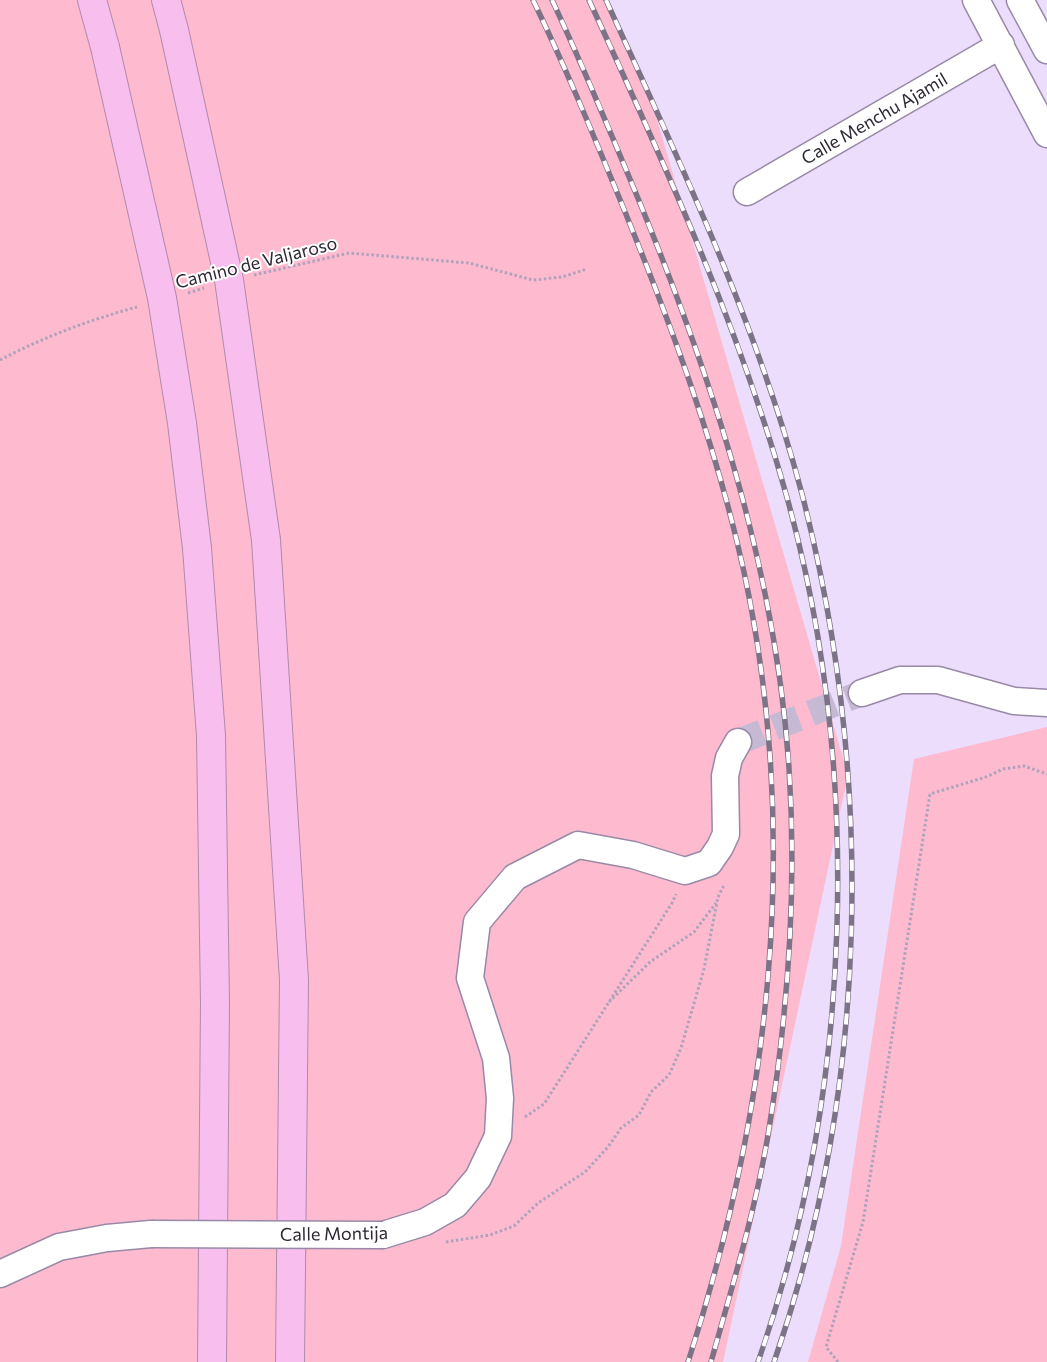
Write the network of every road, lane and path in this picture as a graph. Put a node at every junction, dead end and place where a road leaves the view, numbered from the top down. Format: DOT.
graph roads {
  1 [pos="92,0"];
  2 [pos="166,0"];
  3 [pos="976,0"];
  4 [pos="1020,0"];
  5 [pos="1001,45"];
  6 [pos="1047,50"];
  7 [pos="1047,134"];
  8 [pos="747,192"];
  9 [pos="586,269"];
  10 [pos="245,277"];
  11 [pos="208,287"];
  12 [pos="180,295"];
  13 [pos="142,305"];
  14 [pos="0,360"];
  15 [pos="862,693"];
  16 [pos="1047,703"];
  17 [pos="738,742"];
  18 [pos="1047,774"];
  19 [pos="685,870"];
  20 [pos="724,883"];
  21 [pos="718,897"];
  22 [pos="605,1006"];
  23 [pos="498,1136"];
  24 [pos="392,1233"];
  25 [pos="0,1274"];
  26 [pos="212,1362"];
  27 [pos="290,1362"];
  28 [pos="838,1362"];
  1 -- 26 [label="highway, bridge"];
  2 -- 27 [label="highway, bridge"];
  3 -- 5 [label="street"];
  4 -- 6 [label="street"];
  5 -- 7 [label="street"];
  5 -- 8 [label="street, Calle Menchu Ajamil"];
  9 -- 10 [label="path, Camino de Valjaroso"];
  11 -- 12 [label="path, Camino de Valjaroso"];
  13 -- 14 [label="path"];
  15 -- 16 [label="street"];
  17 -- 19 [label="street"];
  18 -- 28 [label="path"];
  19 -- 22 [label="path"];
  19 -- 23 [label="street, Calle Montija"];
  20 -- 21 [label="path"];
  21 -- 22 [label="path"];
  21 -- 24 [label="path"];
  22 -- 23 [label="path"];
  23 -- 24 [label="street, Calle Montija"];
  24 -- 25 [label="street, Calle Montija, bridge"];
}
